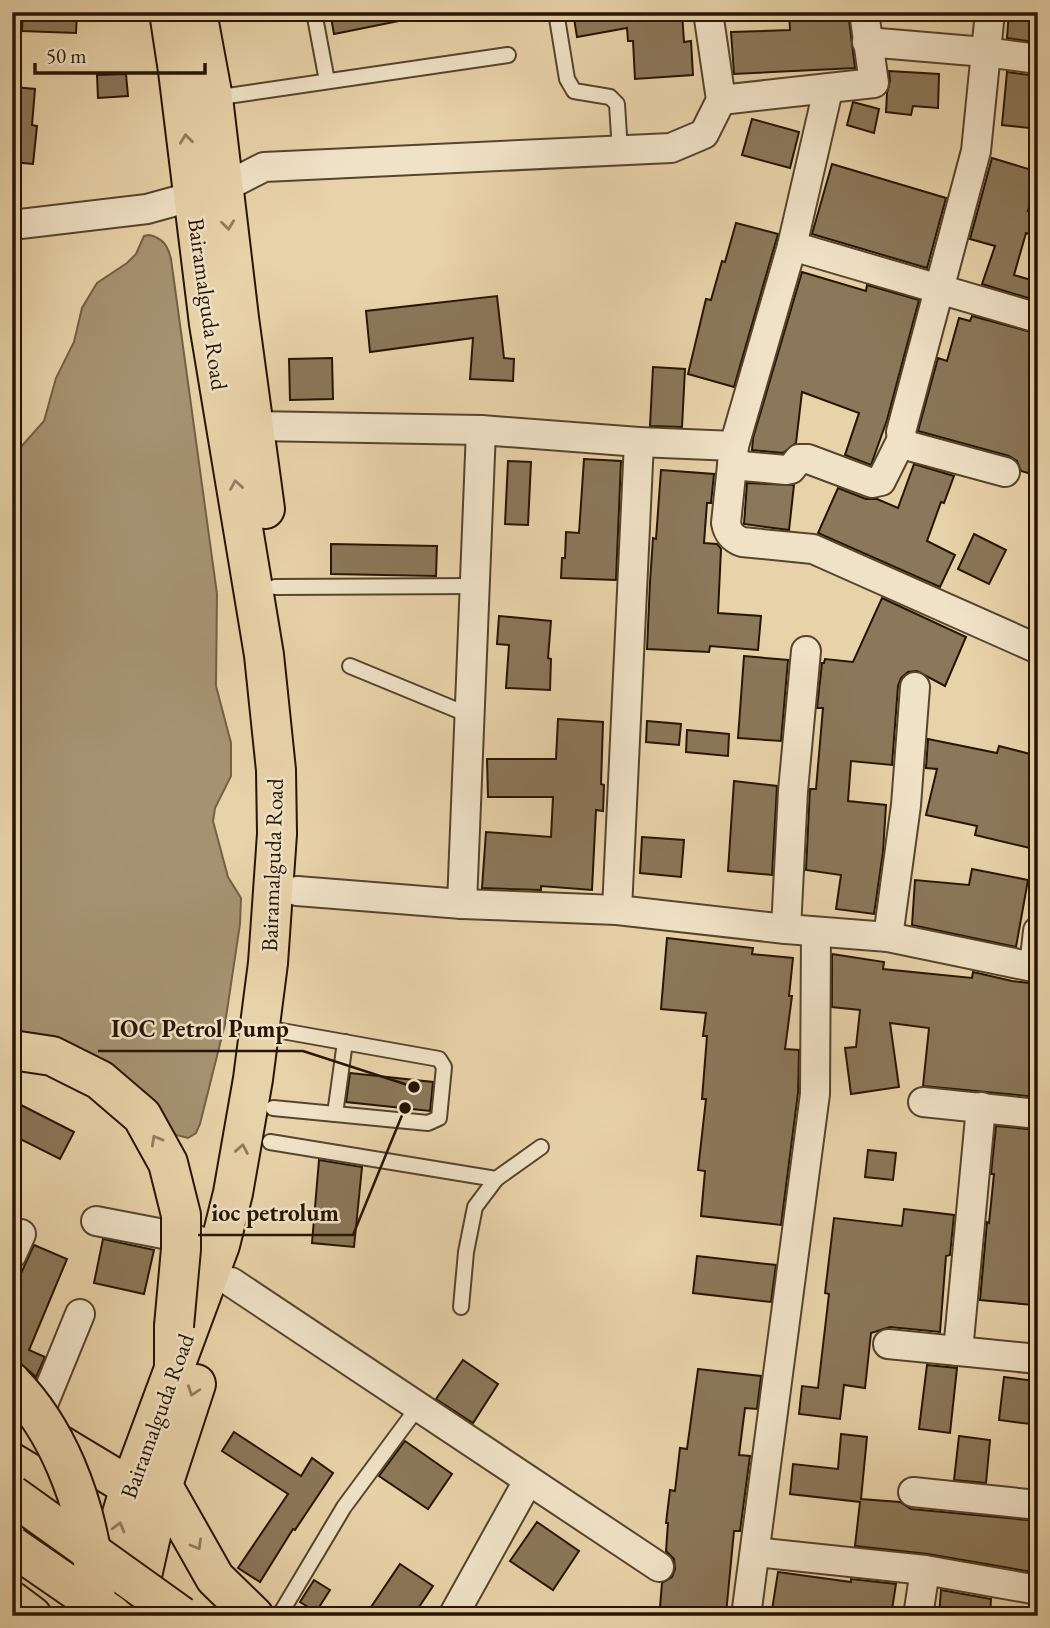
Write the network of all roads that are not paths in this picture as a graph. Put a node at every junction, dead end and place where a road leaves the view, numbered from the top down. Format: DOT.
graph roads {
  1 [pos="169,12"];
  2 [pos="197,12"];
  3 [pos="314,12"];
  4 [pos="556,12"];
  5 [pos="708,12"];
  6 [pos="864,12"];
  7 [pos="990,12"];
  8 [pos="867,42"];
  9 [pos="985,51"];
  10 [pos="508,55"];
  11 [pos="1038,59"];
  12 [pos="327,81"];
  13 [pos="828,90"];
  14 [pos="213,98"];
  15 [pos="721,100"];
  16 [pos="620,150"];
  17 [pos="208,193"];
  18 [pos="12,225"];
  19 [pos="792,246"];
  20 [pos="941,287"];
  21 [pos="1038,318"];
  22 [pos="224,321"];
  23 [pos="255,426"];
  24 [pos="481,430"];
  25 [pos="902,439"];
  26 [pos="639,442"];
  27 [pos="733,455"];
  28 [pos="1005,472"];
  29 [pos="475,586"];
  30 [pos="275,587"];
  31 [pos="1038,649"];
  32 [pos="806,651"];
  33 [pos="351,666"];
  34 [pos="915,687"];
  35 [pos="469,715"];
  36 [pos="297,891"];
  37 [pos="462,904"];
  38 [pos="617,910"];
  39 [pos="786,929"];
  40 [pos="1038,930"];
  41 [pos="816,932"];
  42 [pos="888,937"];
  43 [pos="1036,967"];
  44 [pos="273,1040"];
  45 [pos="345,1042"];
  46 [pos="12,1050"];
  47 [pos="923,1102"];
  48 [pos="981,1107"];
  49 [pos="335,1114"];
  50 [pos="1038,1114"];
  51 [pos="271,1125"];
  52 [pos="541,1147"];
  53 [pos="496,1179"];
  54 [pos="96,1221"];
  55 [pos="220,1245"];
  56 [pos="231,1282"];
  57 [pos="461,1307"];
  58 [pos="80,1314"];
  59 [pos="888,1344"];
  60 [pos="958,1351"];
  61 [pos="1038,1359"];
  62 [pos="174,1367"];
  63 [pos="12,1383"];
  64 [pos="418,1407"];
  65 [pos="23,1422"];
  66 [pos="528,1481"];
  67 [pos="147,1486"];
  68 [pos="912,1492"];
  69 [pos="12,1496"];
  70 [pos="1038,1505"];
  71 [pos="12,1546"];
  72 [pos="755,1552"];
  73 [pos="659,1567"];
  74 [pos="12,1568"];
  75 [pos="925,1570"];
  76 [pos="1038,1590"];
  77 [pos="12,1601"];
  78 [pos="87,1607"];
  79 [pos="32,1616"];
  80 [pos="114,1616"];
  81 [pos="132,1616"];
  82 [pos="181,1616"];
  83 [pos="254,1616"];
  84 [pos="279,1616"];
  85 [pos="453,1616"];
  86 [pos="746,1616"];
  87 [pos="918,1616"];
  17 -- 1 [label="main road, Bairamalguda Road, one-way"];
  2 -- 14 [label="main road, Bairamalguda Road"];
  3 -- 12 [label="lane"];
  4 -- 16 [label="lane"];
  5 -- 15 [label="street"];
  6 -- 8 [label="street"];
  7 -- 9 [label="street"];
  8 -- 9 [label="street"];
  8 -- 13 [label="street"];
  9 -- 11 [label="street"];
  9 -- 20 [label="street"];
  10 -- 12 [label="lane"];
  12 -- 14 [label="lane"];
  13 -- 15 [label="street"];
  13 -- 19 [label="street"];
  14 -- 17 [label="main road, Bairamalguda Road"];
  15 -- 16 [label="street"];
  16 -- 17 [label="street"];
  17 -- 18 [label="street"];
  17 -- 22 [label="main road, Bairamalguda Road"];
  19 -- 20 [label="street"];
  19 -- 27 [label="street"];
  20 -- 21 [label="street"];
  20 -- 25 [label="street"];
  22 -- 23 [label="main road, Bairamalguda Road"];
  44 -- 22 [label="main road, Bairamalguda Road, one-way"];
  23 -- 24 [label="street"];
  23 -- 30 [label="main road, Bairamalguda Road"];
  24 -- 26 [label="street"];
  24 -- 29 [label="street"];
  25 -- 27 [label="street"];
  25 -- 28 [label="street"];
  26 -- 27 [label="street"];
  26 -- 38 [label="street"];
  27 -- 31 [label="street"];
  29 -- 30 [label="lane"];
  29 -- 35 [label="street"];
  30 -- 36 [label="main road, Bairamalguda Road"];
  32 -- 39 [label="street"];
  33 -- 35 [label="lane"];
  34 -- 42 [label="street"];
  35 -- 37 [label="street"];
  36 -- 37 [label="street"];
  36 -- 44 [label="main road, Bairamalguda Road"];
  37 -- 38 [label="street"];
  38 -- 39 [label="street"];
  39 -- 41 [label="street"];
  40 -- 43 [label="street"];
  41 -- 42 [label="street"];
  41 -- 72 [label="street"];
  42 -- 43 [label="street"];
  44 -- 45 [label="lane"];
  44 -- 51 [label="main road, Bairamalguda Road"];
  55 -- 44 [label="main road, Bairamalguda Road, one-way"];
  45 -- 49 [label="lane"];
  45 -- 49 [label="lane"];
  62 -- 46 [label="main road, one-way, bridge"];
  47 -- 48 [label="street"];
  48 -- 50 [label="street"];
  48 -- 60 [label="street"];
  49 -- 51 [label="lane"];
  51 -- 53 [label="lane"];
  51 -- 56 [label="main road, Bairamalguda Road"];
  52 -- 53 [label="lane"];
  53 -- 57 [label="lane"];
  54 -- 55 [label="street"];
  55 -- 62 [label="main road, Bairamalguda Road"];
  56 -- 64 [label="street"];
  56 -- 67 [label="main road, Bairamalguda Road, one-way"];
  58 -- 65 [label="street"];
  59 -- 60 [label="street"];
  60 -- 61 [label="street"];
  62 -- 67 [label="main road, Bairamalguda Road"];
  63 -- 78 [label="main road, bridge"];
  64 -- 66 [label="street"];
  64 -- 84 [label="lane"];
  65 -- 67 [label="main road"];
  66 -- 73 [label="street"];
  66 -- 85 [label="street"];
  78 -- 67 [label="main road, Bairamalguda Road, one-way"];
  67 -- 81 [label="main road, Bairamalguda Road"];
  67 -- 83 [label="main road, one-way"];
  68 -- 70 [label="street"];
  69 -- 82 [label="main road, bridge"];
  71 -- 78 [label="main road, bridge"];
  72 -- 75 [label="street"];
  72 -- 86 [label="street"];
  74 -- 78 [label="main road"];
  75 -- 76 [label="street"];
  75 -- 87 [label="street"];
  77 -- 79 [label="main road"];
  78 -- 80 [label="main road, bridge"];
}
